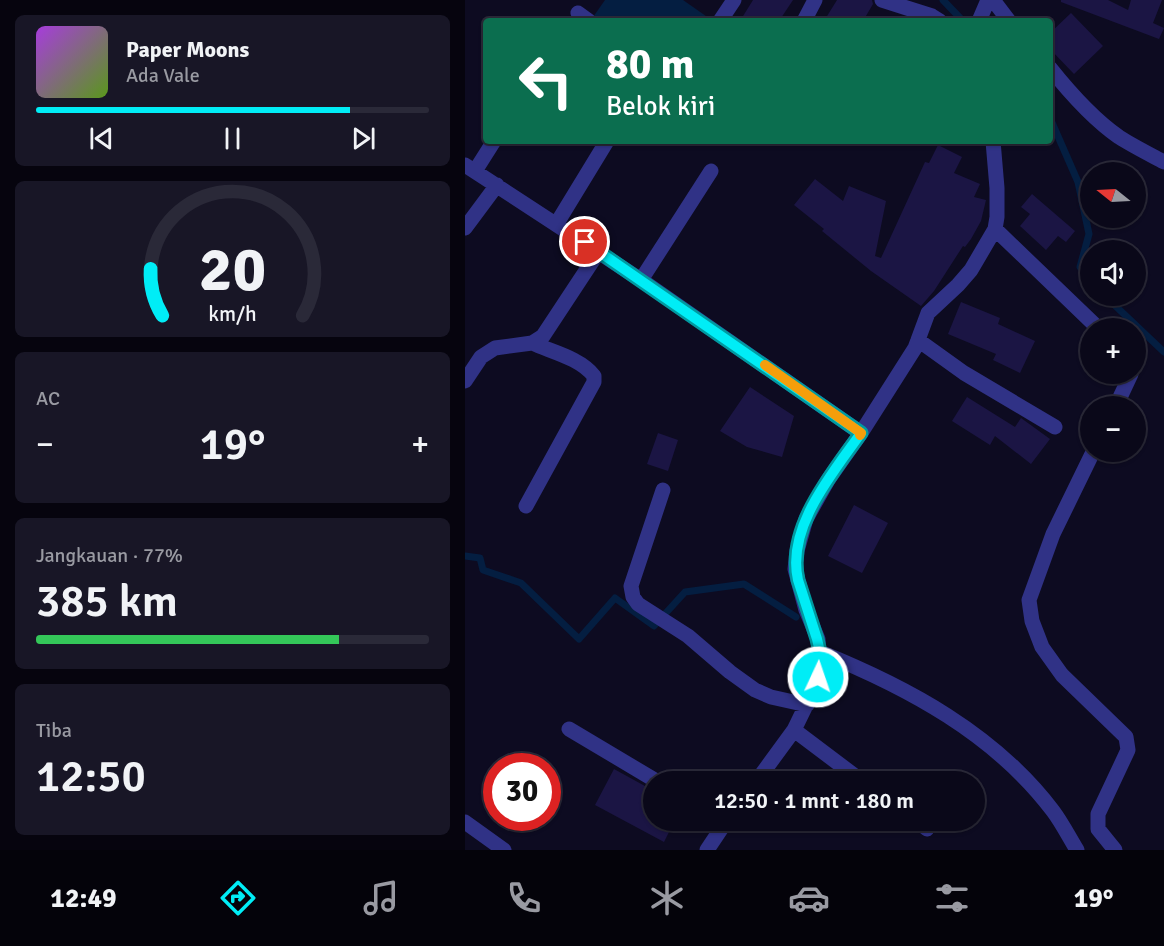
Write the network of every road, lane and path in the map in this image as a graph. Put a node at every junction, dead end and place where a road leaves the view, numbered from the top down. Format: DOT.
graph roads {
  1 [pos="734,0"];
  2 [pos="816,0"];
  3 [pos="882,0"];
  4 [pos="990,0"];
  5 [pos="722,18"];
  6 [pos="806,18"];
  7 [pos="935,18"];
  8 [pos="981,18"];
  9 [pos="1006,18"];
  10 [pos="1053,72"];
  11 [pos="490,144"];
  12 [pos="605,144"];
  13 [pos="993,144"];
  14 [pos="1164,162"];
  15 [pos="470,168"];
  16 [pos="711,171"];
  17 [pos="497,185"];
  18 [pos="557,224"];
  19 [pos="465,228"];
  20 [pos="995,229"];
  21 [pos="599,251"];
  22 [pos="641,280"];
  23 [pos="1088,318"];
  24 [pos="918,340"];
  25 [pos="532,343"];
  26 [pos="465,381"];
  27 [pos="1055,427"];
  28 [pos="861,433"];
  29 [pos="1088,462"];
  30 [pos="663,490"];
  31 [pos="526,506"];
  32 [pos="820,652"];
  33 [pos="807,705"];
  34 [pos="569,729"];
  35 [pos="793,730"];
  36 [pos="764,771"];
  37 [pos="848,771"];
  38 [pos="643,773"];
  39 [pos="465,822"];
  40 [pos="719,831"];
  41 [pos="504,850"];
  42 [pos="707,850"];
  43 [pos="1077,850"];
  44 [pos="1115,850"];
  1 -- 5 [label="street"];
  2 -- 6 [label="street"];
  3 -- 7 [label="street"];
  4 -- 8 [label="street"];
  4 -- 9 [label="street"];
  10 -- 14 [label="street"];
  11 -- 15 [label="street"];
  12 -- 18 [label="street"];
  13 -- 20 [label="street"];
  15 -- 17 [label="street"];
  16 -- 22 [label="street"];
  17 -- 18 [label="street"];
  17 -- 19 [label="street"];
  18 -- 21 [label="street"];
  20 -- 23 [label="street"];
  20 -- 24 [label="street"];
  21 -- 22 [label="street"];
  21 -- 25 [label="street"];
  22 -- 28 [label="street"];
  24 -- 27 [label="street"];
  24 -- 28 [label="street"];
  25 -- 26 [label="street"];
  25 -- 31 [label="street"];
  28 -- 32 [label="street"];
  29 -- 44 [label="street"];
  30 -- 33 [label="street"];
  32 -- 33 [label="street"];
  32 -- 43 [label="street"];
  33 -- 35 [label="street"];
  34 -- 38 [label="street"];
  35 -- 36 [label="street"];
  35 -- 37 [label="street"];
  39 -- 41 [label="street"];
  40 -- 42 [label="street"];
}
